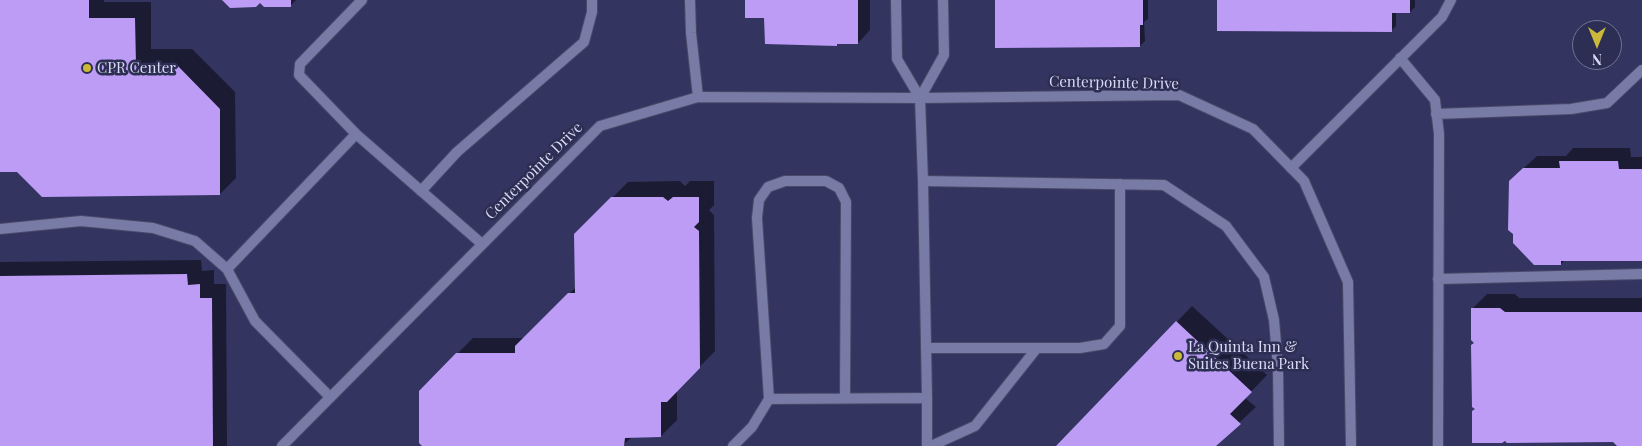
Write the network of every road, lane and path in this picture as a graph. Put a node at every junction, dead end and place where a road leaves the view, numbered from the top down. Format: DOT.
graph roads {
  1 [pos="362,0"];
  2 [pos="592,0"];
  3 [pos="690,0"];
  4 [pos="896,0"];
  5 [pos="943,0"];
  6 [pos="1451,0"];
  7 [pos="1400,58"];
  8 [pos="1642,70"];
  9 [pos="698,97"];
  10 [pos="920,98"];
  11 [pos="1436,114"];
  12 [pos="356,134"];
  13 [pos="1291,168"];
  14 [pos="924,181"];
  15 [pos="1120,184"];
  16 [pos="421,191"];
  17 [pos="0,229"];
  18 [pos="482,244"];
  19 [pos="227,269"];
  20 [pos="1642,274"];
  21 [pos="1438,279"];
  22 [pos="926,348"];
  23 [pos="1037,348"];
  24 [pos="330,397"];
  25 [pos="845,398"];
  26 [pos="926,398"];
  27 [pos="769,399"];
  28 [pos="282,446"];
  29 [pos="733,446"];
  30 [pos="927,446"];
  31 [pos="931,446"];
  32 [pos="1279,446"];
  33 [pos="1351,446"];
  34 [pos="1438,446"];
  1 -- 12 [label="street"];
  2 -- 16 [label="street"];
  3 -- 9 [label="street"];
  4 -- 10 [label="street"];
  5 -- 10 [label="street"];
  6 -- 7 [label="street"];
  7 -- 11 [label="street"];
  7 -- 13 [label="street"];
  8 -- 11 [label="street"];
  9 -- 10 [label="street, Centerpointe Drive"];
  9 -- 18 [label="street, Centerpointe Drive"];
  10 -- 13 [label="street, Centerpointe Drive"];
  10 -- 14 [label="street"];
  11 -- 21 [label="street"];
  12 -- 16 [label="street"];
  12 -- 19 [label="street"];
  13 -- 33 [label="street, Centerpointe Drive"];
  14 -- 15 [label="street"];
  14 -- 22 [label="street"];
  15 -- 23 [label="street"];
  15 -- 32 [label="street"];
  16 -- 18 [label="street"];
  17 -- 19 [label="street"];
  18 -- 24 [label="street, Centerpointe Drive"];
  19 -- 24 [label="street"];
  20 -- 21 [label="street"];
  21 -- 34 [label="street"];
  22 -- 23 [label="street"];
  22 -- 26 [label="street"];
  23 -- 31 [label="street"];
  24 -- 28 [label="street, Centerpointe Drive"];
  25 -- 26 [label="street"];
  25 -- 27 [label="street"];
  25 -- 27 [label="street"];
  26 -- 30 [label="street"];
  27 -- 29 [label="street"];
}
